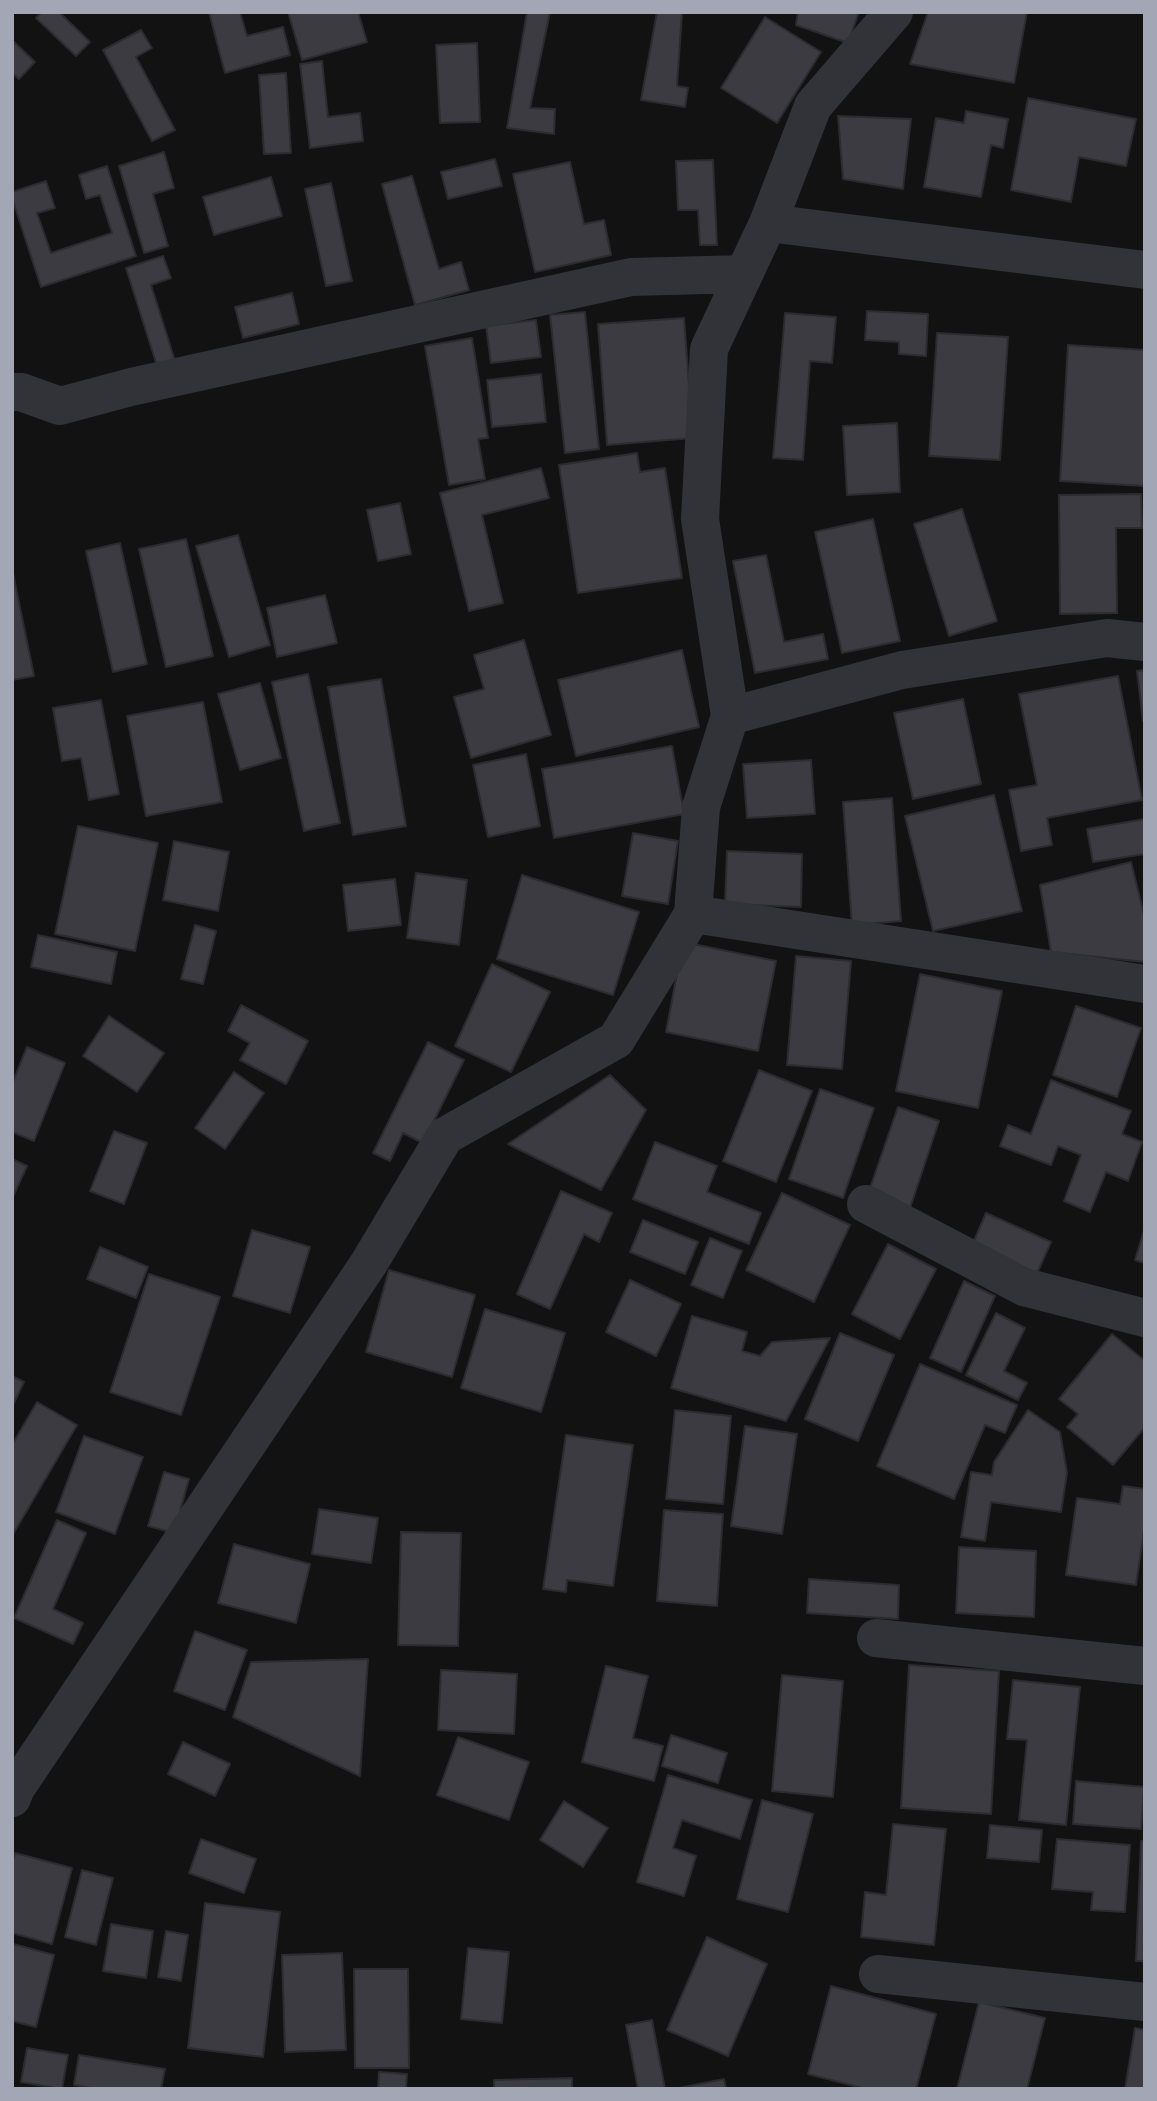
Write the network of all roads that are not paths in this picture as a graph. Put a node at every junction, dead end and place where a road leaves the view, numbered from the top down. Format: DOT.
graph roads {
  1 [pos="894,12"];
  2 [pos="768,223"];
  3 [pos="1145,270"];
  4 [pos="744,274"];
  5 [pos="12,392"];
  6 [pos="1145,642"];
  7 [pos="730,716"];
  8 [pos="693,914"];
  9 [pos="1145,984"];
  10 [pos="866,1203"];
  11 [pos="1145,1318"];
  12 [pos="876,1638"];
  13 [pos="1145,1666"];
  14 [pos="12,1798"];
  15 [pos="878,1974"];
  16 [pos="1145,2002"];
  1 -- 2 [label="street"];
  2 -- 3 [label="street"];
  2 -- 4 [label="street"];
  4 -- 5 [label="street"];
  4 -- 7 [label="street"];
  6 -- 7 [label="street"];
  7 -- 8 [label="street"];
  8 -- 9 [label="street"];
  8 -- 14 [label="street"];
  10 -- 11 [label="street"];
  12 -- 13 [label="street"];
  15 -- 16 [label="street"];
}
